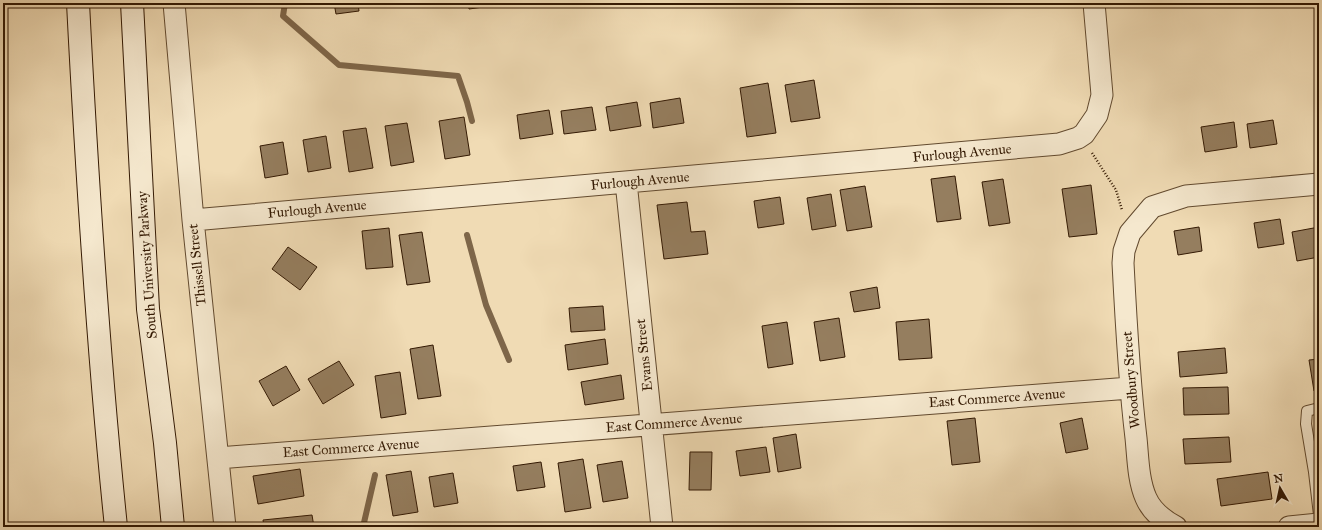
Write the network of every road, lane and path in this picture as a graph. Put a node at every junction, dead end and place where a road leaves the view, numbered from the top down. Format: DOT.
graph roads {
  1 [pos="78,3"];
  2 [pos="132,3"];
  3 [pos="174,3"];
  4 [pos="1094,3"];
  5 [pos="1084,134"];
  6 [pos="626,182"];
  7 [pos="1319,184"];
  8 [pos="193,220"];
  9 [pos="1130,233"];
  10 [pos="1130,388"];
  11 [pos="1319,408"];
  12 [pos="651,424"];
  13 [pos="218,458"];
  14 [pos="1319,515"];
  15 [pos="1170,524"];
  16 [pos="1319,524"];
  17 [pos="116,527"];
  18 [pos="173,527"];
  19 [pos="225,527"];
  20 [pos="662,527"];
  21 [pos="1289,527"];
  1 -- 17 [label="main road"];
  2 -- 18 [label="main road, South University Parkway"];
  3 -- 8 [label="street, Thissell Street"];
  4 -- 5 [label="street"];
  5 -- 6 [label="street, Furlough Avenue"];
  5 -- 9 [label="path"];
  6 -- 8 [label="street, Furlough Avenue"];
  6 -- 12 [label="street, Evans Street"];
  7 -- 9 [label="street"];
  8 -- 13 [label="street, Thissell Street"];
  9 -- 10 [label="street, Woodbury Street"];
  10 -- 12 [label="street, East Commerce Avenue"];
  10 -- 15 [label="street, Woodbury Street"];
  11 -- 14 [label="lane"];
  12 -- 13 [label="street, East Commerce Avenue"];
  12 -- 20 [label="street, Evans Street"];
  13 -- 19 [label="street, Thissell Street"];
  16 -- 21 [label="street"];
}
